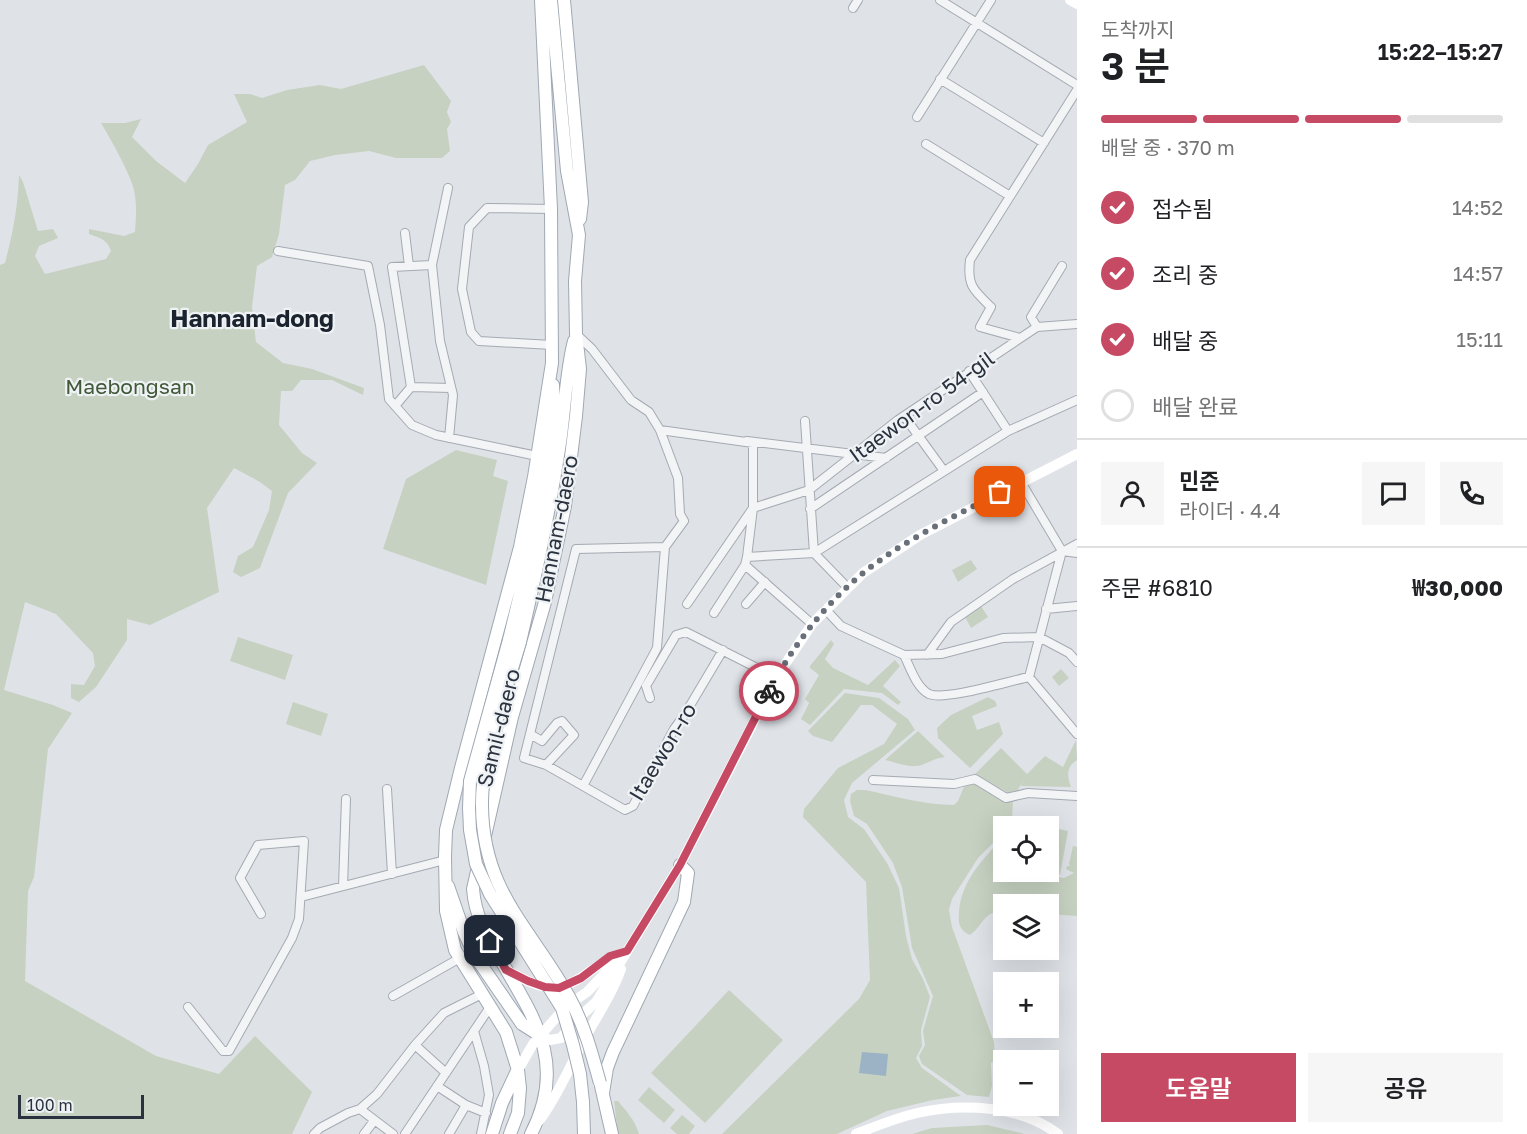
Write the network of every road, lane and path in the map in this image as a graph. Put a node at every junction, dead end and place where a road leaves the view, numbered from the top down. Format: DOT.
graph roads {
  1 [pos="533,0"];
  2 [pos="541,0"];
  3 [pos="551,0"];
  4 [pos="564,0"];
  5 [pos="940,0"];
  6 [pos="991,0"];
  7 [pos="1070,0"];
  8 [pos="1077,4"];
  9 [pos="976,23"];
  10 [pos="543,73"];
  11 [pos="940,79"];
  12 [pos="1077,85"];
  13 [pos="1077,90"];
  14 [pos="916,117"];
  15 [pos="1044,143"];
  16 [pos="926,144"];
  17 [pos="447,188"];
  18 [pos="1010,196"];
  19 [pos="551,209"];
  20 [pos="405,233"];
  21 [pos="579,235"];
  22 [pos="278,250"];
  23 [pos="432,265"];
  24 [pos="409,266"];
  25 [pos="1062,266"];
  26 [pos="1077,324"];
  27 [pos="1037,327"];
  28 [pos="576,334"];
  29 [pos="1020,338"];
  30 [pos="552,345"];
  31 [pos="552,363"];
  32 [pos="969,371"];
  33 [pos="411,387"];
  34 [pos="451,388"];
  35 [pos="983,392"];
  36 [pos="1077,400"];
  37 [pos="394,406"];
  38 [pos="904,416"];
  39 [pos="805,421"];
  40 [pos="660,430"];
  41 [pos="1008,431"];
  42 [pos="704,435"];
  43 [pos="918,436"];
  44 [pos="450,438"];
  45 [pos="806,448"];
  46 [pos="855,454"];
  47 [pos="1077,454"];
  48 [pos="537,456"];
  49 [pos="886,458"];
  50 [pos="944,471"];
  51 [pos="1021,482"];
  52 [pos="809,490"];
  53 [pos="753,508"];
  54 [pos="810,509"];
  55 [pos="1077,544"];
  56 [pos="665,547"];
  57 [pos="1062,551"];
  58 [pos="814,553"];
  59 [pos="1077,553"];
  60 [pos="746,561"];
  61 [pos="765,582"];
  62 [pos="848,588"];
  63 [pos="687,604"];
  64 [pos="746,604"];
  65 [pos="1077,606"];
  66 [pos="1046,609"];
  67 [pos="826,610"];
  68 [pos="714,613"];
  69 [pos="812,624"];
  70 [pos="1039,637"];
  71 [pos="514,641"];
  72 [pos="723,650"];
  73 [pos="1073,651"];
  74 [pos="904,655"];
  75 [pos="927,655"];
  76 [pos="1077,662"];
  77 [pos="778,675"];
  78 [pos="1029,677"];
  79 [pos="650,698"];
  80 [pos="530,734"];
  81 [pos="1077,734"];
  82 [pos="546,765"];
  83 [pos="873,780"];
  84 [pos="583,786"];
  85 [pos="387,789"];
  86 [pos="1077,796"];
  87 [pos="346,799"];
  88 [pos="445,860"];
  89 [pos="680,865"];
  90 [pos="392,874"];
  91 [pos="445,877"];
  92 [pos="343,886"];
  93 [pos="301,897"];
  94 [pos="261,914"];
  95 [pos="627,951"];
  96 [pos="460,958"];
  97 [pos="506,970"];
  98 [pos="587,992"];
  99 [pos="482,994"];
  100 [pos="393,996"];
  101 [pos="596,1002"];
  102 [pos="188,1007"];
  103 [pos="490,1007"];
  104 [pos="474,1032"];
  105 [pos="541,1036"];
  106 [pos="415,1045"];
  107 [pos="518,1070"];
  108 [pos="446,1073"];
  109 [pos="437,1086"];
  110 [pos="602,1088"];
  111 [pos="466,1105"];
  112 [pos="360,1109"];
  113 [pos="486,1113"];
  114 [pos="374,1121"];
  115 [pos="532,1131"];
  116 [pos="314,1134"];
  117 [pos="364,1134"];
  118 [pos="393,1134"];
  119 [pos="405,1134"];
  120 [pos="449,1134"];
  121 [pos="481,1134"];
  122 [pos="492,1134"];
  123 [pos="510,1134"];
  124 [pos="584,1134"];
  125 [pos="612,1134"];
  126 [pos="856,1134"];
  127 [pos="1058,1134"];
  1 -- 10 [label="main road"];
  2 -- 10 [label="main road, Hannam-daero"];
  3 -- 21 [label="main road, Hannam-daero"];
  4 -- 21 [label="main road"];
  5 -- 9 [label="street"];
  6 -- 9 [label="street"];
  7 -- 8 [label="main road"];
  9 -- 11 [label="street"];
  9 -- 12 [label="street"];
  10 -- 19 [label="main road, Hannam-daero"];
  11 -- 14 [label="street"];
  11 -- 15 [label="street"];
  13 -- 15 [label="street"];
  15 -- 18 [label="street"];
  16 -- 18 [label="street"];
  17 -- 23 [label="street"];
  18 -- 29 [label="street"];
  19 -- 30 [label="main road, Hannam-daero"];
  19 -- 30 [label="street"];
  20 -- 24 [label="street"];
  21 -- 28 [label="main road, Hannam-daero"];
  22 -- 37 [label="street"];
  23 -- 24 [label="street"];
  23 -- 34 [label="street"];
  24 -- 33 [label="street"];
  25 -- 27 [label="street"];
  26 -- 27 [label="street, Itaewon-ro 54-gil"];
  27 -- 29 [label="street, Itaewon-ro 54-gil"];
  28 -- 40 [label="street"];
  28 -- 71 [label="main road, Samil-daero"];
  28 -- 97 [label="main road, Hannam-daero"];
  29 -- 32 [label="street, Itaewon-ro 54-gil"];
  30 -- 31 [label="main road, Hannam-daero"];
  31 -- 48 [label="main road, Hannam-daero"];
  31 -- 71 [label="main road, Samil-daero"];
  32 -- 35 [label="street"];
  32 -- 38 [label="street, Itaewon-ro 54-gil"];
  33 -- 34 [label="street"];
  33 -- 37 [label="street"];
  34 -- 44 [label="street"];
  35 -- 41 [label="street"];
  35 -- 43 [label="street"];
  36 -- 41 [label="street"];
  37 -- 44 [label="street"];
  38 -- 43 [label="street"];
  38 -- 46 [label="street, Itaewon-ro 54-gil"];
  39 -- 45 [label="street"];
  40 -- 42 [label="street"];
  40 -- 56 [label="street"];
  41 -- 50 [label="street"];
  42 -- 45 [label="street"];
  42 -- 53 [label="street"];
  43 -- 49 [label="street"];
  43 -- 50 [label="street"];
  44 -- 48 [label="street"];
  45 -- 46 [label="street"];
  45 -- 52 [label="street"];
  46 -- 49 [label="street"];
  46 -- 52 [label="street, Itaewon-ro 54-gil"];
  47 -- 51 [label="main road"];
  48 -- 88 [label="main road, Hannam-daero"];
  49 -- 54 [label="street"];
  50 -- 58 [label="street"];
  51 -- 57 [label="street"];
  51 -- 62 [label="main road"];
  52 -- 53 [label="street"];
  52 -- 54 [label="street"];
  53 -- 60 [label="street"];
  53 -- 63 [label="street"];
  54 -- 58 [label="street"];
  55 -- 57 [label="street"];
  56 -- 80 [label="street"];
  56 -- 84 [label="street"];
  57 -- 59 [label="street"];
  57 -- 66 [label="street"];
  57 -- 75 [label="street"];
  58 -- 60 [label="street"];
  58 -- 62 [label="street"];
  60 -- 61 [label="street"];
  60 -- 68 [label="street"];
  61 -- 64 [label="street"];
  61 -- 69 [label="street"];
  62 -- 67 [label="main road"];
  65 -- 66 [label="street"];
  66 -- 70 [label="street"];
  67 -- 69 [label="main road"];
  67 -- 74 [label="street"];
  69 -- 77 [label="main road"];
  70 -- 73 [label="street"];
  70 -- 75 [label="street"];
  70 -- 78 [label="street"];
  71 -- 110 [label="main road, Samil-daero, bridge"];
  71 -- 124 [label="main road, Samil-daero, bridge"];
  72 -- 77 [label="street, Itaewon-ro"];
  72 -- 79 [label="street, Itaewon-ro"];
  72 -- 84 [label="street, Itaewon-ro"];
  73 -- 76 [label="street"];
  74 -- 75 [label="street"];
  74 -- 78 [label="street"];
  77 -- 89 [label="main road"];
  78 -- 81 [label="street"];
  80 -- 82 [label="street"];
  80 -- 82 [label="street"];
  82 -- 84 [label="street"];
  83 -- 86 [label="street"];
  85 -- 90 [label="street"];
  87 -- 92 [label="street"];
  88 -- 90 [label="street"];
  88 -- 91 [label="main road, Hannam-daero"];
  89 -- 95 [label="main road"];
  89 -- 110 [label="main road"];
  90 -- 92 [label="street"];
  91 -- 96 [label="main road, Hannam-daero"];
  91 -- 105 [label="main road, Hannam-daero"];
  92 -- 93 [label="street"];
  93 -- 94 [label="street"];
  93 -- 102 [label="street"];
  95 -- 97 [label="main road"];
  95 -- 98 [label="main road"];
  95 -- 101 [label="main road"];
  95 -- 115 [label="main road"];
  96 -- 99 [label="main road, Hannam-daero"];
  96 -- 100 [label="street"];
  97 -- 105 [label="main road, Hannam-daero"];
  98 -- 101 [label="main road"];
  98 -- 105 [label="main road"];
  99 -- 103 [label="main road, Hannam-daero"];
  99 -- 106 [label="street"];
  101 -- 105 [label="main road"];
  103 -- 104 [label="street"];
  103 -- 107 [label="main road, Hannam-daero"];
  104 -- 108 [label="street"];
  104 -- 113 [label="street"];
  105 -- 107 [label="main road"];
  105 -- 115 [label="main road, Hannam-daero"];
  106 -- 108 [label="street"];
  106 -- 112 [label="street"];
  107 -- 122 [label="main road"];
  107 -- 123 [label="main road, Hannam-daero"];
  108 -- 109 [label="street"];
  109 -- 111 [label="street"];
  109 -- 119 [label="street"];
  110 -- 125 [label="main road, Samil-daero"];
  111 -- 113 [label="street"];
  111 -- 120 [label="street"];
  112 -- 114 [label="street"];
  112 -- 116 [label="street"];
  113 -- 121 [label="street"];
  114 -- 117 [label="street"];
  114 -- 118 [label="street"];
  126 -- 127 [label="main road"];
}
